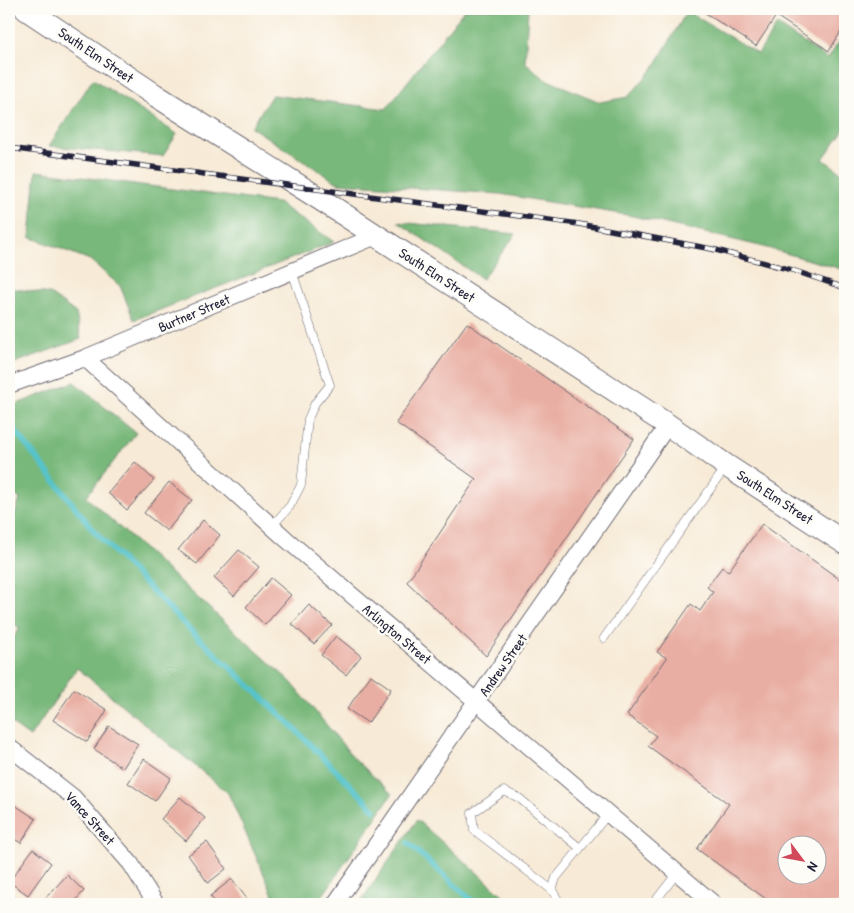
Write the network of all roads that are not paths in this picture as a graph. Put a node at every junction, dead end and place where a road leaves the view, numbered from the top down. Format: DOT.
graph roads {
  1 [pos="26,9"];
  2 [pos="376,236"];
  3 [pos="292,271"];
  4 [pos="85,358"];
  5 [pos="9,385"];
  6 [pos="668,425"];
  7 [pos="727,466"];
  8 [pos="272,526"];
  9 [pos="845,543"];
  10 [pos="604,638"];
  11 [pos="477,702"];
  12 [pos="9,746"];
  13 [pos="608,814"];
  14 [pos="580,848"];
  15 [pos="677,873"];
  16 [pos="552,890"];
  17 [pos="156,904"];
  18 [pos="335,904"];
  19 [pos="564,904"];
  20 [pos="653,904"];
  21 [pos="714,904"];
  1 -- 2 [label="street, South Elm Street"];
  2 -- 3 [label="street, Burtner Street"];
  2 -- 6 [label="street, South Elm Street"];
  3 -- 4 [label="street, Burtner Street"];
  3 -- 8 [label="lane"];
  4 -- 5 [label="street, Burtner Street"];
  4 -- 8 [label="street, Arlington Street"];
  6 -- 7 [label="street, South Elm Street"];
  6 -- 11 [label="street, Andrew Street"];
  7 -- 9 [label="street, South Elm Street"];
  7 -- 10 [label="lane"];
  8 -- 11 [label="street, Arlington Street"];
  11 -- 13 [label="street, Arlington Street"];
  11 -- 18 [label="street, Andrew Street"];
  12 -- 17 [label="street, Vance Street"];
  13 -- 14 [label="lane"];
  13 -- 15 [label="street, Arlington Street"];
  14 -- 16 [label="lane"];
  14 -- 16 [label="lane"];
  15 -- 20 [label="lane"];
  15 -- 21 [label="street, Arlington Street"];
  16 -- 19 [label="lane"];
}
